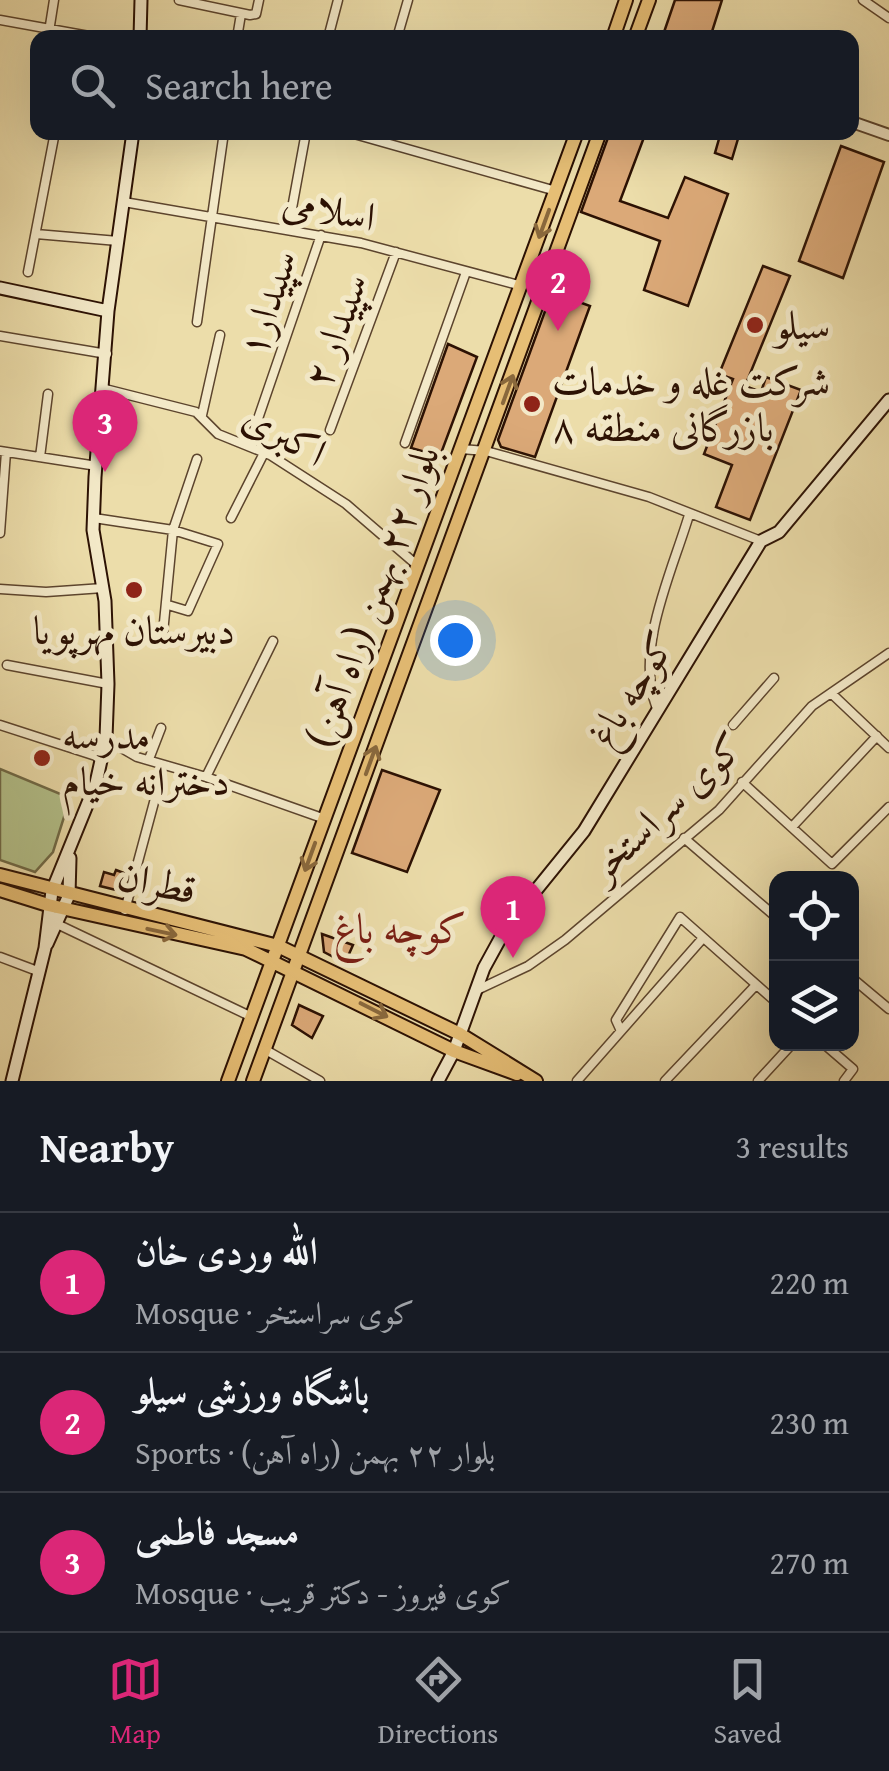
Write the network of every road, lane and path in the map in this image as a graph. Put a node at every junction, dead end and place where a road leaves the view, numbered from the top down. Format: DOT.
graph roads {
  1 [pos="54,0"];
  2 [pos="141,0"];
  3 [pos="179,0"];
  4 [pos="259,0"];
  5 [pos="338,0"];
  6 [pos="408,0"];
  7 [pos="626,0"];
  8 [pos="648,0"];
  9 [pos="862,0"];
  10 [pos="218,4"];
  11 [pos="241,14"];
  12 [pos="889,18"];
  13 [pos="0,20"];
  14 [pos="38,30"];
  15 [pos="49,30"];
  16 [pos="140,30"];
  17 [pos="239,30"];
  18 [pos="330,30"];
  19 [pos="399,30"];
  20 [pos="615,30"];
  21 [pos="637,30"];
  22 [pos="859,124"];
  23 [pos="889,135"];
  24 [pos="54,140"];
  25 [pos="132,140"];
  26 [pos="223,140"];
  27 [pos="305,140"];
  28 [pos="382,140"];
  29 [pos="575,140"];
  30 [pos="597,140"];
  31 [pos="556,192"];
  32 [pos="124,202"];
  33 [pos="212,218"];
  34 [pos="288,230"];
  35 [pos="36,234"];
  36 [pos="321,235"];
  37 [pos="118,241"];
  38 [pos="396,252"];
  39 [pos="28,272"];
  40 [pos="466,272"];
  41 [pos="522,286"];
  42 [pos="0,288"];
  43 [pos="108,311"];
  44 [pos="197,322"];
  45 [pos="220,335"];
  46 [pos="0,336"];
  47 [pos="106,354"];
  48 [pos="105,389"];
  49 [pos="48,394"];
  50 [pos="889,400"];
  51 [pos="202,416"];
  52 [pos="330,430"];
  53 [pos="405,442"];
  54 [pos="248,445"];
  55 [pos="461,449"];
  56 [pos="3,452"];
  57 [pos="486,452"];
  58 [pos="264,453"];
  59 [pos="40,458"];
  60 [pos="197,459"];
  61 [pos="96,466"];
  62 [pos="690,515"];
  63 [pos="94,518"];
  64 [pos="230,518"];
  65 [pos="173,530"];
  66 [pos="0,533"];
  67 [pos="760,540"];
  68 [pos="418,566"];
  69 [pos="0,588"];
  70 [pos="103,588"];
  71 [pos="168,605"];
  72 [pos="163,632"];
  73 [pos="273,641"];
  74 [pos="889,653"];
  75 [pos="8,666"];
  76 [pos="774,678"];
  77 [pos="108,684"];
  78 [pos="831,693"];
  79 [pos="656,706"];
  80 [pos="0,725"];
  81 [pos="733,726"];
  82 [pos="162,728"];
  83 [pos="877,736"];
  84 [pos="106,738"];
  85 [pos="889,748"];
  86 [pos="102,758"];
  87 [pos="149,759"];
  88 [pos="206,777"];
  89 [pos="160,780"];
  90 [pos="742,782"];
  91 [pos="889,808"];
  92 [pos="324,819"];
  93 [pos="792,827"];
  94 [pos="684,838"];
  95 [pos="71,848"];
  96 [pos="0,874"];
  97 [pos="0,890"];
  98 [pos="50,898"];
  99 [pos="67,902"];
  100 [pos="126,910"];
  101 [pos="769,911"];
  102 [pos="58,924"];
  103 [pos="703,938"];
  104 [pos="45,948"];
  105 [pos="276,952"];
  106 [pos="0,958"];
  107 [pos="296,962"];
  108 [pos="40,972"];
  109 [pos="859,984"];
  110 [pos="756,985"];
  111 [pos="475,991"];
  112 [pos="769,996"];
  113 [pos="889,1009"];
  114 [pos="252,1016"];
  115 [pos="621,1031"];
  116 [pos="460,1034"];
  117 [pos="264,1049"];
  118 [pos="786,1051"];
  119 [pos="832,1051"];
  120 [pos="454,1052"];
  121 [pos="0,1065"];
  122 [pos="13,1076"];
  123 [pos="228,1081"];
  124 [pos="252,1081"];
  125 [pos="320,1081"];
  126 [pos="438,1081"];
  127 [pos="536,1081"];
  128 [pos="577,1081"];
  129 [pos="665,1081"];
  130 [pos="758,1081"];
  131 [pos="844,1081"];
  1 -- 15 [label="street"];
  2 -- 16 [label="main road"];
  3 -- 10 [label="street"];
  4 -- 11 [label="street"];
  5 -- 18 [label="street"];
  6 -- 19 [label="street"];
  7 -- 20 [label="main road"];
  8 -- 21 [label="main road"];
  9 -- 12 [label="street"];
  10 -- 11 [label="street"];
  11 -- 17 [label="street"];
  13 -- 14 [label="street"];
  22 -- 23 [label="street"];
  24 -- 35 [label="street"];
  25 -- 32 [label="main road"];
  26 -- 33 [label="street"];
  27 -- 34 [label="street"];
  28 -- 31 [label="street, اسلامی"];
  29 -- 31 [label="main road, بلوار ۲۲ بهمن (راه آهن)"];
  57 -- 30 [label="main road, بلوار ۲۲ بهمن (راه آهن), one-way"];
  31 -- 41 [label="main road, بلوار ۲۲ بهمن (راه آهن), one-way"];
  32 -- 33 [label="street, اسلامی"];
  32 -- 37 [label="main road"];
  33 -- 34 [label="street, اسلامی"];
  33 -- 44 [label="street"];
  34 -- 36 [label="street, اسلامی"];
  35 -- 37 [label="street"];
  35 -- 39 [label="street"];
  36 -- 38 [label="street, اسلامی"];
  36 -- 54 [label="street, سپیدار۱"];
  37 -- 43 [label="main road"];
  38 -- 40 [label="street, اسلامی"];
  38 -- 52 [label="street, سپیدار ۲"];
  40 -- 41 [label="street, اسلامی"];
  40 -- 53 [label="street"];
  41 -- 55 [label="main road, بلوار ۲۲ بهمن (راه آهن)"];
  42 -- 43 [label="main road"];
  43 -- 47 [label="main road"];
  45 -- 51 [label="street"];
  46 -- 47 [label="street"];
  47 -- 48 [label="main road"];
  48 -- 51 [label="street, اکبری"];
  48 -- 61 [label="main road"];
  49 -- 59 [label="street"];
  50 -- 67 [label="main road, کوچه باغ"];
  51 -- 54 [label="street, اکبری"];
  54 -- 58 [label="street, اکبری"];
  55 -- 57 [label="street"];
  55 -- 68 [label="main road, بلوار ۲۲ بهمن (راه آهن)"];
  56 -- 59 [label="street"];
  56 -- 66 [label="street"];
  57 -- 62 [label="street"];
  107 -- 57 [label="main road, بلوار ۲۲ بهمن (راه آهن), one-way"];
  58 -- 64 [label="street"];
  58 -- 68 [label="street, اکبری"];
  59 -- 61 [label="street"];
  60 -- 65 [label="street"];
  61 -- 63 [label="main road"];
  62 -- 67 [label="street"];
  62 -- 79 [label="street"];
  63 -- 65 [label="street"];
  63 -- 70 [label="main road"];
  65 -- 71 [label="street"];
  65 -- 71 [label="street"];
  67 -- 79 [label="main road, کوچه باغ"];
  68 -- 92 [label="main road, بلوار ۲۲ بهمن (راه آهن)"];
  69 -- 70 [label="street"];
  70 -- 77 [label="main road"];
  71 -- 72 [label="street"];
  73 -- 88 [label="street"];
  74 -- 78 [label="street, کوی سراستخر"];
  75 -- 77 [label="street"];
  76 -- 81 [label="street"];
  77 -- 84 [label="main road"];
  78 -- 83 [label="street"];
  78 -- 90 [label="street, کوی سراستخر"];
  79 -- 111 [label="main road, کوچه باغ"];
  80 -- 86 [label="street"];
  82 -- 87 [label="street"];
  83 -- 85 [label="street"];
  83 -- 93 [label="street"];
  84 -- 86 [label="main road"];
  84 -- 87 [label="street"];
  86 -- 95 [label="main road"];
  87 -- 88 [label="street"];
  88 -- 92 [label="street"];
  89 -- 100 [label="street"];
  90 -- 93 [label="street"];
  90 -- 94 [label="street, کوی سراستخر"];
  91 -- 93 [label="street"];
  92 -- 105 [label="main road, بلوار ۲۲ بهمن (راه آهن), one-way"];
  94 -- 101 [label="street"];
  94 -- 111 [label="street, کوی سراستخر"];
  95 -- 98 [label="main road"];
  95 -- 99 [label="main road"];
  96 -- 98 [label="main road, قطران"];
  97 -- 98 [label="main road, قطران"];
  98 -- 99 [label="main road, قطران"];
  98 -- 104 [label="main road"];
  99 -- 100 [label="main road, قطران"];
  99 -- 102 [label="main road"];
  99 -- 105 [label="main road, قطران, one-way"];
  100 -- 105 [label="main road, قطران"];
  102 -- 104 [label="main road"];
  102 -- 114 [label="street"];
  103 -- 110 [label="street"];
  103 -- 115 [label="street"];
  103 -- 115 [label="street"];
  104 -- 108 [label="main road"];
  105 -- 107 [label="main road, قطران"];
  105 -- 114 [label="main road, بلوار ۲۲ بهمن (راه آهن)"];
  106 -- 108 [label="street"];
  107 -- 116 [label="main road"];
  107 -- 117 [label="main road, بلوار ۲۲ بهمن (راه آهن)"];
  107 -- 120 [label="main road, one-way"];
  108 -- 122 [label="main road"];
  109 -- 113 [label="street"];
  110 -- 112 [label="street"];
  110 -- 129 [label="street"];
  111 -- 116 [label="main road, کوچه باغ"];
  114 -- 123 [label="main road, بلوار ۲۲ بهمن (راه آهن)"];
  115 -- 128 [label="street"];
  116 -- 120 [label="main road, کوچه باغ"];
  116 -- 127 [label="main road"];
  117 -- 124 [label="main road, بلوار ۲۲ بهمن (راه آهن)"];
  117 -- 125 [label="street"];
  118 -- 130 [label="street"];
  119 -- 131 [label="street"];
  120 -- 126 [label="main road"];
  120 -- 127 [label="main road"];
  121 -- 122 [label="street"];
}
